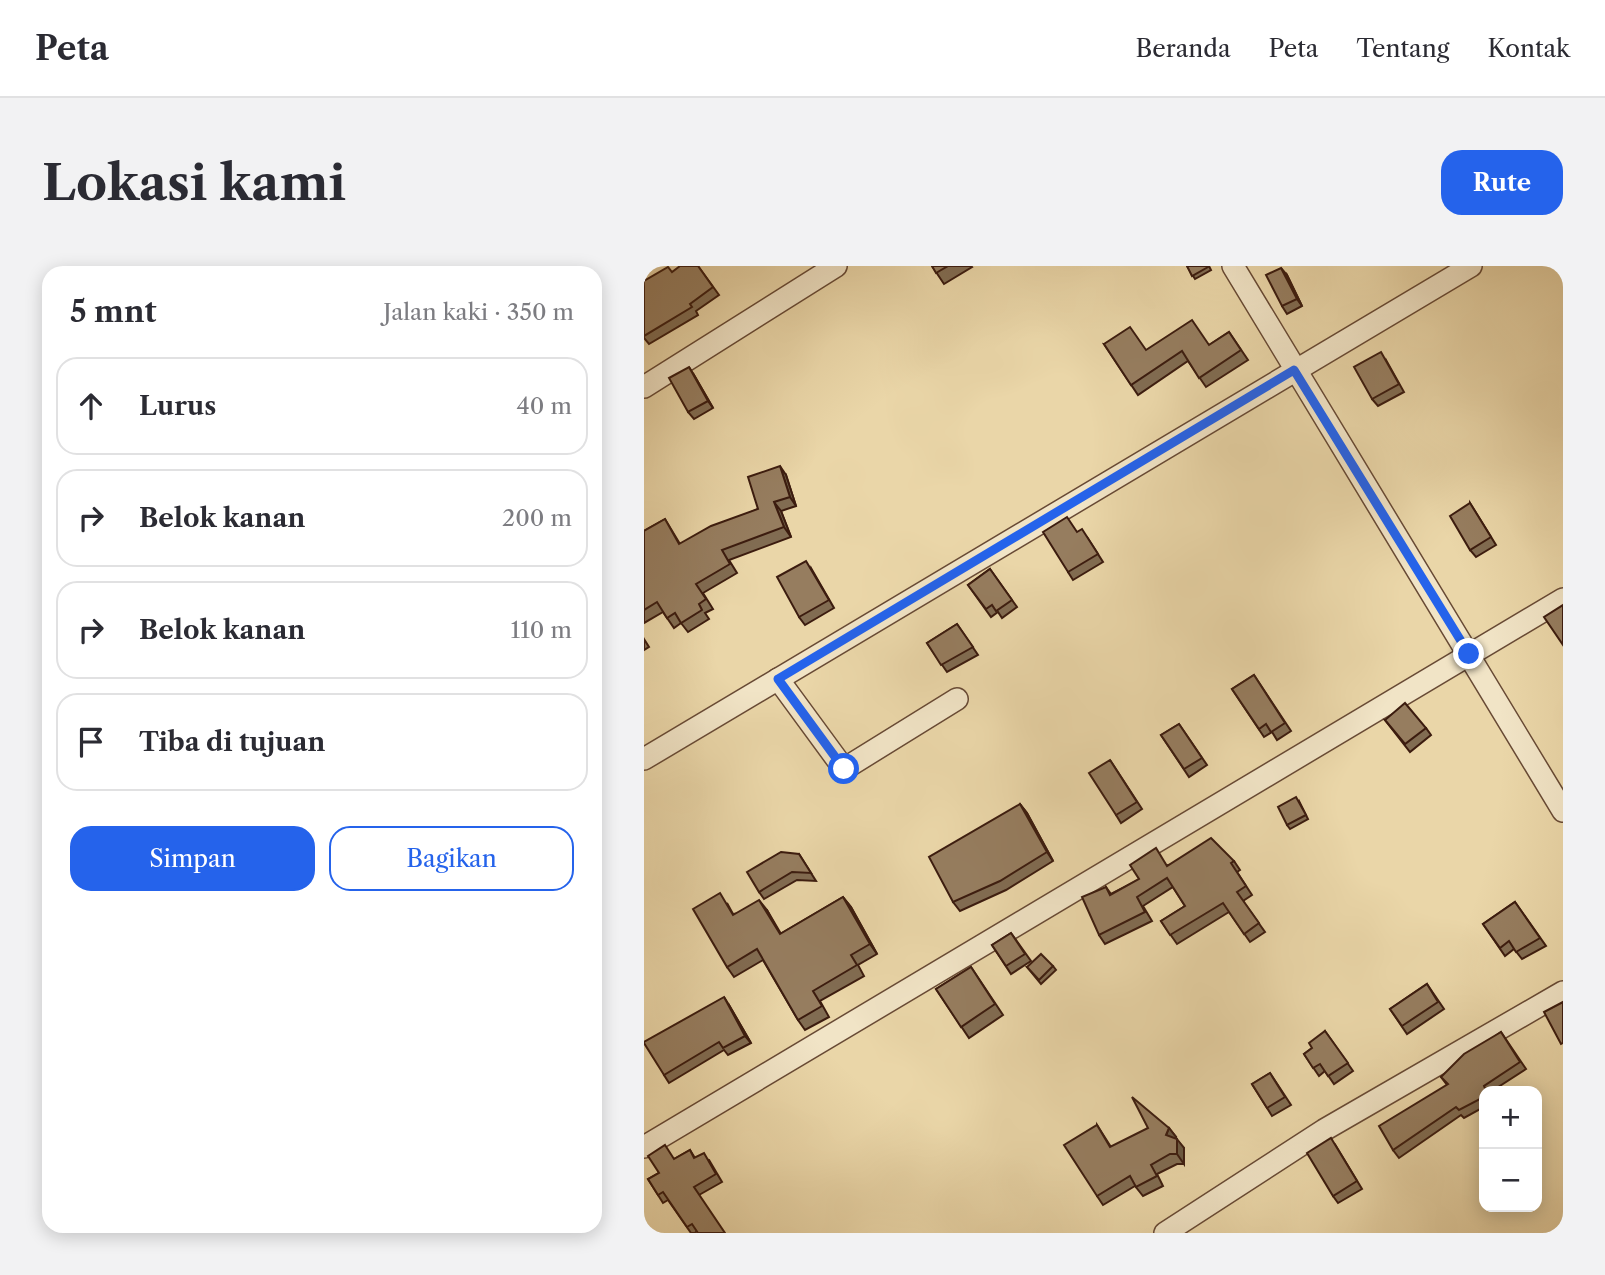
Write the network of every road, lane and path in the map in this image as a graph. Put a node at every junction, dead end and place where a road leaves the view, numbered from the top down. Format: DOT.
graph roads {
  1 [pos="836,266"];
  2 [pos="1233,266"];
  3 [pos="1471,266"];
  4 [pos="1294,370"];
  5 [pos="644,387"];
  6 [pos="1563,599"];
  7 [pos="1469,654"];
  8 [pos="778,679"];
  9 [pos="957,699"];
  10 [pos="644,759"];
  11 [pos="1563,811"];
  12 [pos="1563,992"];
  13 [pos="644,1147"];
  14 [pos="1165,1233"];
  1 -- 5 [label="street"];
  2 -- 4 [label="street"];
  3 -- 4 [label="street"];
  4 -- 7 [label="street"];
  4 -- 8 [label="street"];
  6 -- 7 [label="street"];
  7 -- 11 [label="street"];
  7 -- 13 [label="street"];
  8 -- 9 [label="street"];
  8 -- 10 [label="street"];
  12 -- 14 [label="street"];
}
